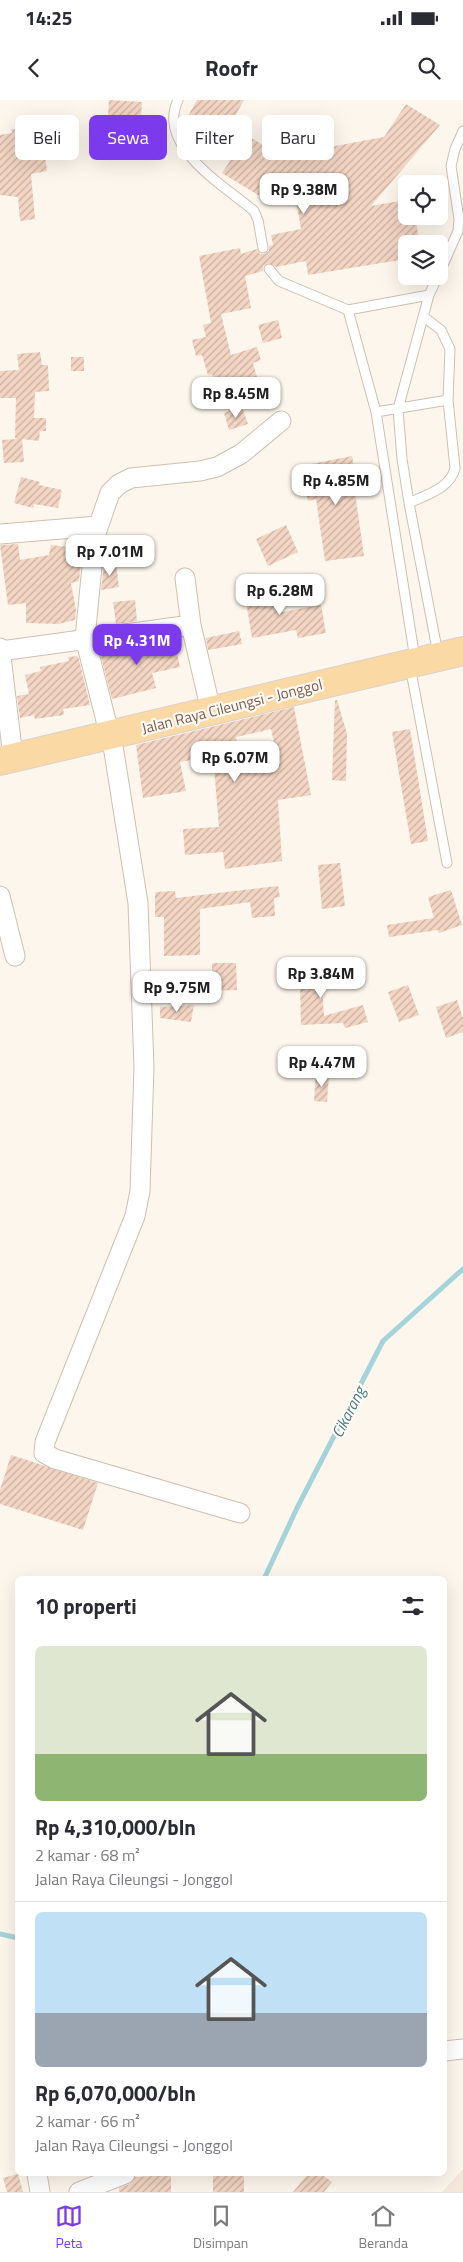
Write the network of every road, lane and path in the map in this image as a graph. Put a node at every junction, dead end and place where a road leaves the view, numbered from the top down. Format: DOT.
graph roads {
  1 [pos="178,100"];
  2 [pos="463,131"];
  3 [pos="263,248"];
  4 [pos="448,253"];
  5 [pos="269,269"];
  6 [pos="434,285"];
  7 [pos="429,295"];
  8 [pos="348,310"];
  9 [pos="424,317"];
  10 [pos="448,400"];
  11 [pos="398,409"];
  12 [pos="376,412"];
  13 [pos="281,421"];
  14 [pos="409,503"];
  15 [pos="98,526"];
  16 [pos="0,534"];
  17 [pos="185,578"];
  18 [pos="191,625"];
  19 [pos="85,638"];
  20 [pos="0,650"];
  21 [pos="431,658"];
  22 [pos="211,711"];
  23 [pos="110,736"];
  24 [pos="6,759"];
  25 [pos="447,863"];
  26 [pos="0,896"];
  27 [pos="15,956"];
  28 [pos="240,1513"];
  29 [pos="463,2049"];
  30 [pos="447,2051"];
  31 [pos="37,2176"];
  32 [pos="120,2176"];
  33 [pos="40,2192"];
  34 [pos="79,2192"];
  1 -- 3 [label="lane"];
  2 -- 4 [label="lane"];
  5 -- 8 [label="lane"];
  6 -- 7 [label="lane"];
  7 -- 8 [label="lane"];
  7 -- 9 [label="lane"];
  8 -- 12 [label="lane"];
  9 -- 10 [label="lane"];
  9 -- 11 [label="lane"];
  10 -- 11 [label="lane"];
  10 -- 14 [label="lane"];
  11 -- 12 [label="lane"];
  11 -- 14 [label="lane"];
  12 -- 21 [label="lane"];
  13 -- 15 [label="street"];
  14 -- 21 [label="lane"];
  15 -- 16 [label="street"];
  15 -- 19 [label="street"];
  17 -- 18 [label="street"];
  18 -- 19 [label="street"];
  18 -- 22 [label="street"];
  19 -- 20 [label="street"];
  19 -- 23 [label="street"];
  20 -- 24 [label="street"];
  21 -- 22 [label="main road, Jalan Raya Cileungsi - Jonggol"];
  21 -- 25 [label="lane"];
  22 -- 23 [label="main road, Jalan Raya Cileungsi - Jonggol"];
  23 -- 24 [label="main road, Jalan Raya Cileungsi - Jonggol"];
  23 -- 28 [label="street"];
  26 -- 27 [label="street"];
  29 -- 30 [label="street"];
  31 -- 33 [label="street"];
  32 -- 34 [label="street"];
}
